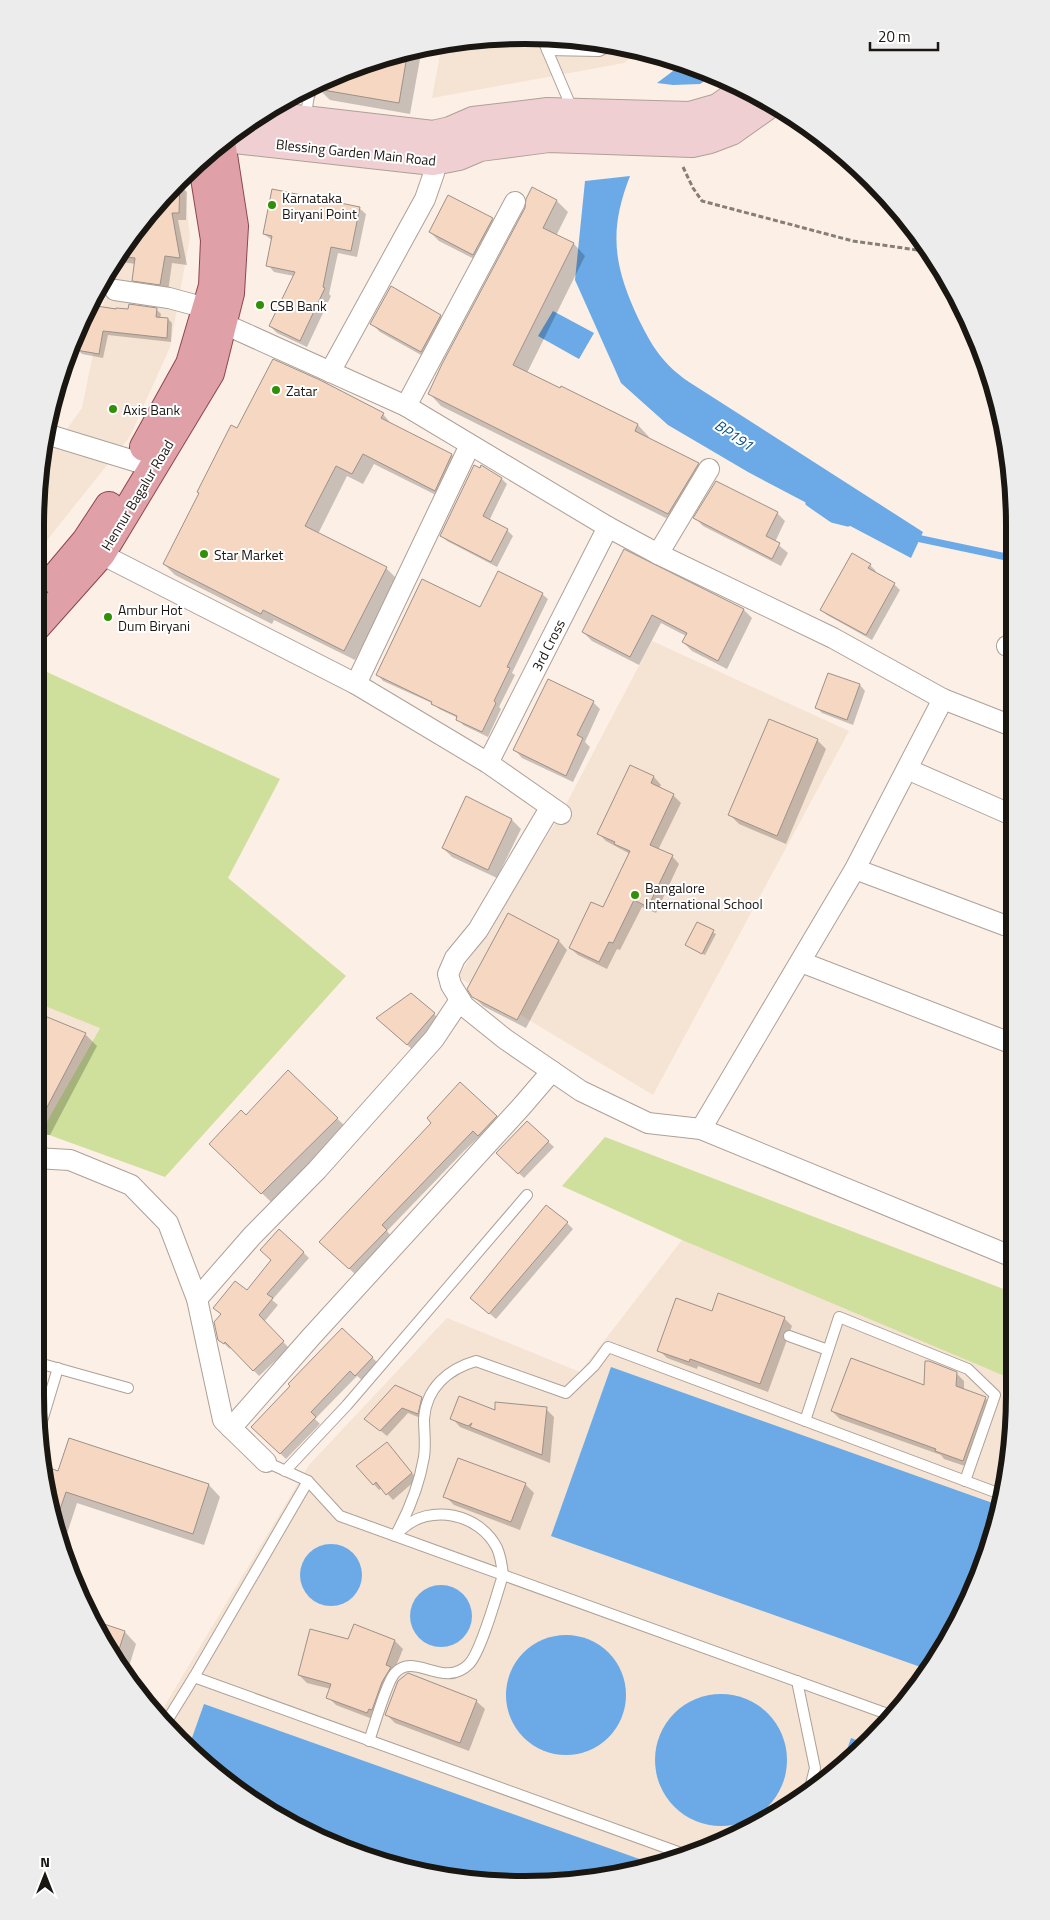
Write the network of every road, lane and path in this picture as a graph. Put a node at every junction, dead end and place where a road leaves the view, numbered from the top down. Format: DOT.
graph roads {
  1 [pos="545,45"];
  2 [pos="547,50"];
  3 [pos="601,50"];
  4 [pos="739,93"];
  5 [pos="309,95"];
  6 [pos="765,107"];
  7 [pos="574,112"];
  8 [pos="271,116"];
  9 [pos="304,120"];
  10 [pos="237,139"];
  11 [pos="222,151"];
  12 [pos="682,164"];
  13 [pos="203,167"];
  14 [pos="434,173"];
  15 [pos="515,202"];
  16 [pos="920,250"];
  17 [pos="116,290"];
  18 [pos="214,316"];
  19 [pos="330,372"];
  20 [pos="406,406"];
  21 [pos="52,436"];
  22 [pos="470,445"];
  23 [pos="145,464"];
  24 [pos="709,470"];
  25 [pos="608,527"];
  26 [pos="93,548"];
  27 [pos="658,554"];
  28 [pos="44,594"];
  29 [pos="44,616"];
  30 [pos="356,684"];
  31 [pos="943,699"];
  32 [pos="1006,724"];
  33 [pos="488,763"];
  34 [pos="907,769"];
  35 [pos="1006,812"];
  36 [pos="855,868"];
  37 [pos="1006,926"];
  38 [pos="801,962"];
  39 [pos="460,1000"];
  40 [pos="1006,1041"];
  41 [pos="552,1071"];
  42 [pos="701,1129"];
  43 [pos="44,1159"];
  44 [pos="527,1195"];
  45 [pos="1006,1254"];
  46 [pos="197,1300"];
  47 [pos="789,1336"];
  48 [pos="828,1350"];
  49 [pos="44,1364"];
  50 [pos="58,1368"];
  51 [pos="128,1388"];
  52 [pos="45,1411"];
  53 [pos="805,1421"];
  54 [pos="231,1428"];
  55 [pos="266,1462"];
  56 [pos="285,1471"];
  57 [pos="308,1481"];
  58 [pos="965,1481"];
  59 [pos="996,1492"];
  60 [pos="395,1536"];
  61 [pos="503,1575"];
  62 [pos="194,1677"];
  63 [pos="798,1681"];
  64 [pos="886,1713"];
  65 [pos="169,1718"];
  66 [pos="370,1741"];
  67 [pos="812,1781"];
  68 [pos="677,1852"];
  1 -- 2 [label="lane"];
  2 -- 3 [label="lane"];
  2 -- 7 [label="lane"];
  4 -- 7 [label="main road, Blessing Garden Main Road"];
  5 -- 9 [label="lane"];
  6 -- 10 [label="main road, Blessing Garden Main Road"];
  7 -- 9 [label="main road, Blessing Garden Main Road"];
  8 -- 9 [label="main road, Blessing Garden Main Road"];
  11 -- 18 [label="main road, Hennur Bagalur Road"];
  12 -- 16 [label="path"];
  13 -- 18 [label="main road, Hennur Bagalur Road"];
  14 -- 19 [label="street"];
  15 -- 20 [label="street"];
  17 -- 18 [label="street"];
  18 -- 19 [label="street"];
  18 -- 23 [label="main road, Hennur Bagalur Road"];
  19 -- 20 [label="street"];
  20 -- 22 [label="street"];
  21 -- 23 [label="street"];
  22 -- 25 [label="street"];
  22 -- 30 [label="street"];
  23 -- 26 [label="main road, Hennur Bagalur Road"];
  24 -- 27 [label="street"];
  25 -- 27 [label="street"];
  25 -- 33 [label="street, 3rd Cross"];
  26 -- 28 [label="main road, Hennur Bagalur Road"];
  26 -- 29 [label="main road, Hennur Bagalur Road"];
  26 -- 30 [label="street"];
  27 -- 31 [label="street"];
  30 -- 33 [label="street"];
  31 -- 32 [label="street"];
  31 -- 34 [label="street"];
  33 -- 39 [label="street"];
  34 -- 35 [label="street"];
  34 -- 36 [label="street"];
  36 -- 37 [label="street"];
  36 -- 38 [label="street"];
  38 -- 40 [label="street"];
  38 -- 42 [label="street"];
  39 -- 41 [label="street"];
  39 -- 46 [label="street"];
  41 -- 42 [label="street"];
  41 -- 54 [label="street"];
  42 -- 45 [label="street"];
  43 -- 46 [label="street"];
  44 -- 56 [label="lane"];
  46 -- 54 [label="street"];
  47 -- 48 [label="lane"];
  48 -- 53 [label="lane"];
  48 -- 58 [label="lane"];
  49 -- 50 [label="lane"];
  50 -- 51 [label="lane"];
  50 -- 52 [label="lane"];
  53 -- 58 [label="lane"];
  53 -- 60 [label="lane"];
  54 -- 55 [label="street"];
  55 -- 56 [label="lane"];
  56 -- 57 [label="lane"];
  57 -- 60 [label="lane"];
  57 -- 62 [label="lane"];
  58 -- 59 [label="lane"];
  60 -- 61 [label="lane"];
  60 -- 61 [label="lane"];
  61 -- 63 [label="lane"];
  61 -- 66 [label="lane"];
  62 -- 65 [label="lane"];
  62 -- 66 [label="lane"];
  63 -- 64 [label="lane"];
  63 -- 67 [label="lane"];
  66 -- 68 [label="lane"];
}
